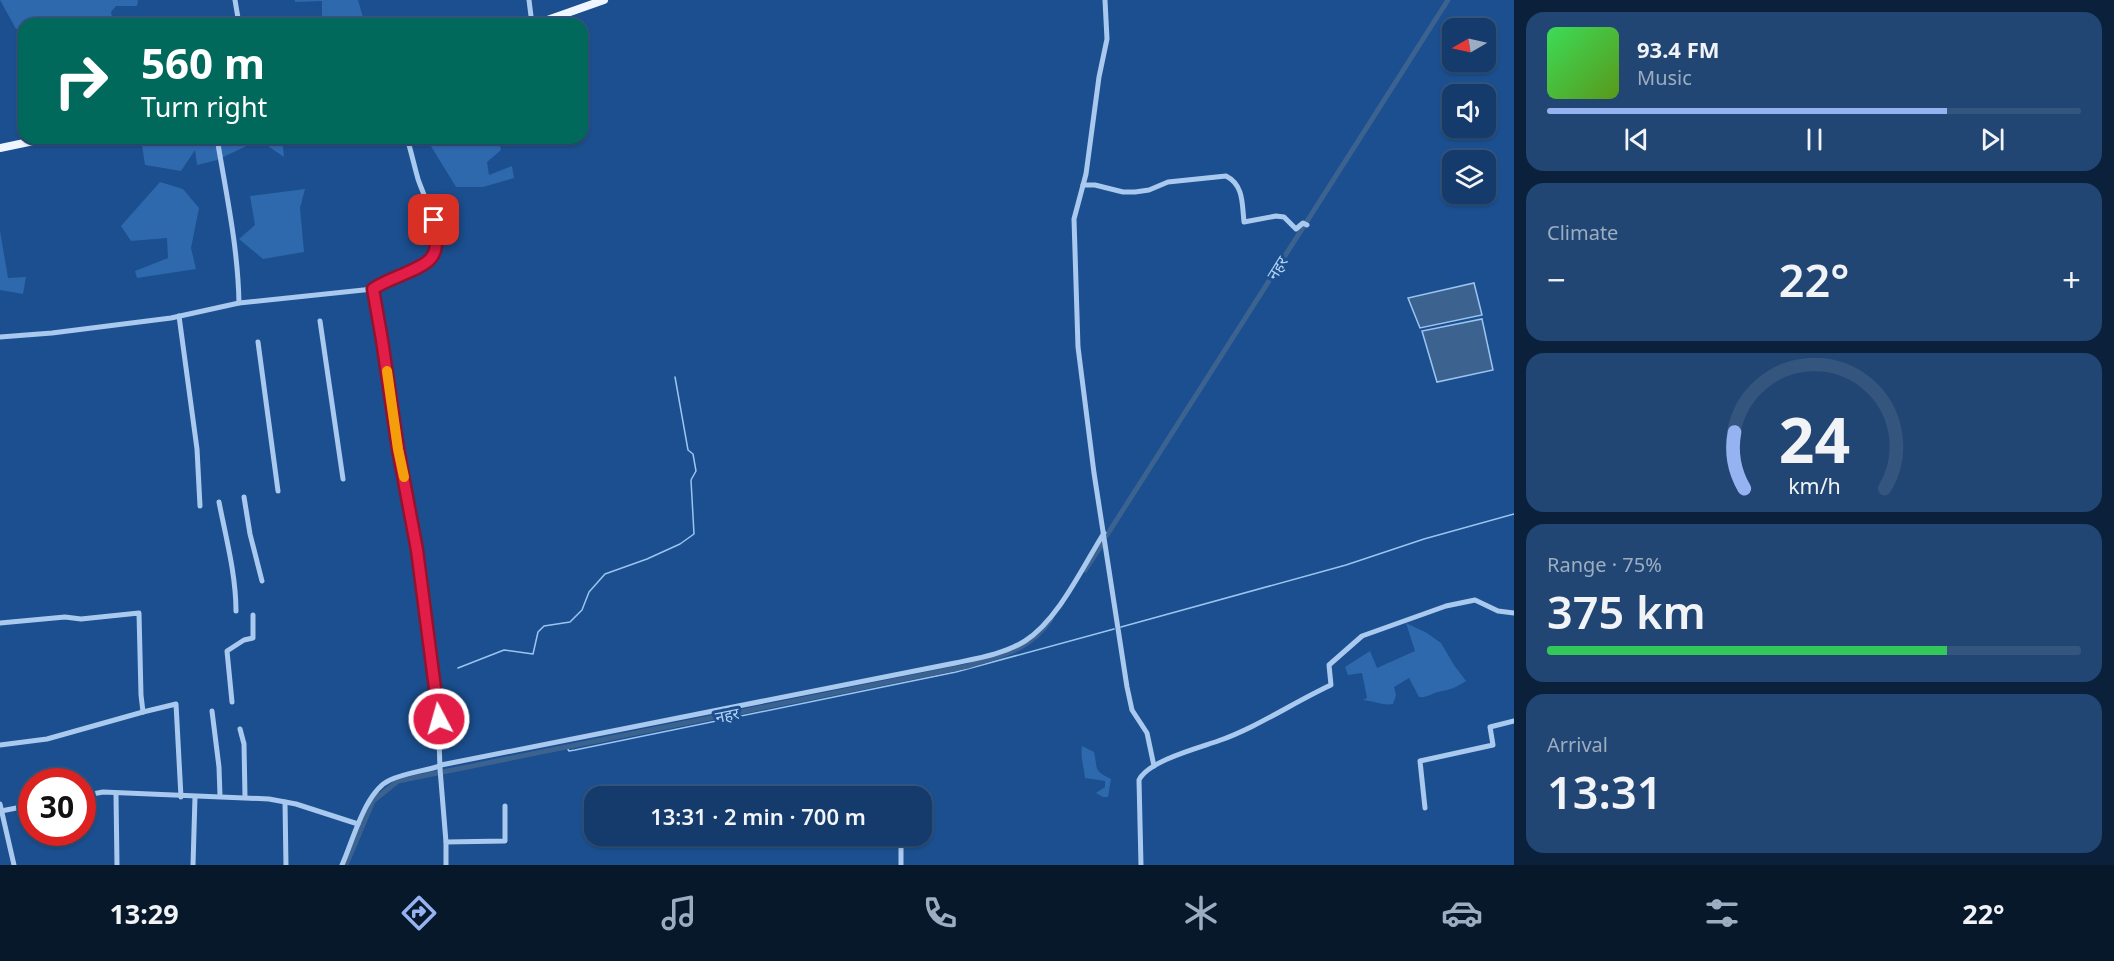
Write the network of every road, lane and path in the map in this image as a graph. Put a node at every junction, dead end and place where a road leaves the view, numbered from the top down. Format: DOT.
graph roads {
  1 [pos="235,0"];
  2 [pos="529,0"];
  3 [pos="604,0"];
  4 [pos="1105,0"];
  5 [pos="238,18"];
  6 [pos="533,18"];
  7 [pos="552,18"];
  8 [pos="19,144"];
  9 [pos="218,144"];
  10 [pos="409,144"];
  11 [pos="0,148"];
  12 [pos="1083,185"];
  13 [pos="1305,224"];
  14 [pos="373,289"];
  15 [pos="239,303"];
  16 [pos="179,316"];
  17 [pos="320,321"];
  18 [pos="0,337"];
  19 [pos="258,342"];
  20 [pos="343,479"];
  21 [pos="278,491"];
  22 [pos="244,497"];
  23 [pos="219,502"];
  24 [pos="200,506"];
  25 [pos="1104,533"];
  26 [pos="262,581"];
  27 [pos="236,611"];
  28 [pos="1514,613"];
  29 [pos="253,615"];
  30 [pos="0,623"];
  31 [pos="232,702"];
  32 [pos="213,711"];
  33 [pos="143,712"];
  34 [pos="1514,721"];
  35 [pos="240,729"];
  36 [pos="0,745"];
  37 [pos="1154,766"];
  38 [pos="441,769"];
  39 [pos="96,793"];
  40 [pos="116,794"];
  41 [pos="220,796"];
  42 [pos="181,797"];
  43 [pos="195,797"];
  44 [pos="245,797"];
  45 [pos="285,802"];
  46 [pos="0,804"];
  47 [pos="505,806"];
  48 [pos="18,808"];
  49 [pos="1425,808"];
  50 [pos="1,811"];
  51 [pos="358,824"];
  52 [pos="446,842"];
  53 [pos="901,846"];
  54 [pos="14,865"];
  55 [pos="117,865"];
  56 [pos="193,865"];
  57 [pos="286,865"];
  58 [pos="342,865"];
  59 [pos="446,865"];
  60 [pos="901,865"];
  61 [pos="1141,865"];
  1 -- 5 [label="street"];
  2 -- 6 [label="street"];
  3 -- 7 [label="main road"];
  4 -- 12 [label="street"];
  8 -- 11 [label="main road"];
  9 -- 15 [label="street"];
  10 -- 14 [label="street"];
  12 -- 13 [label="street"];
  12 -- 25 [label="street"];
  14 -- 15 [label="street"];
  14 -- 38 [label="street"];
  15 -- 16 [label="street"];
  16 -- 18 [label="street"];
  16 -- 24 [label="street"];
  17 -- 20 [label="street"];
  19 -- 21 [label="street"];
  22 -- 26 [label="street"];
  23 -- 27 [label="street"];
  25 -- 37 [label="street"];
  25 -- 38 [label="street"];
  28 -- 37 [label="street"];
  29 -- 31 [label="street"];
  30 -- 33 [label="street"];
  32 -- 41 [label="street"];
  33 -- 36 [label="street"];
  33 -- 42 [label="street"];
  34 -- 49 [label="street"];
  35 -- 44 [label="street"];
  37 -- 61 [label="street"];
  38 -- 51 [label="street"];
  38 -- 52 [label="street"];
  39 -- 40 [label="street"];
  40 -- 42 [label="street"];
  40 -- 55 [label="street"];
  41 -- 43 [label="street"];
  41 -- 44 [label="street"];
  42 -- 43 [label="street"];
  43 -- 56 [label="street"];
  44 -- 45 [label="street"];
  45 -- 51 [label="street"];
  45 -- 57 [label="street"];
  46 -- 50 [label="street"];
  47 -- 52 [label="street"];
  48 -- 50 [label="street"];
  50 -- 54 [label="street"];
  51 -- 58 [label="street"];
  52 -- 59 [label="street"];
  53 -- 60 [label="street"];
}
